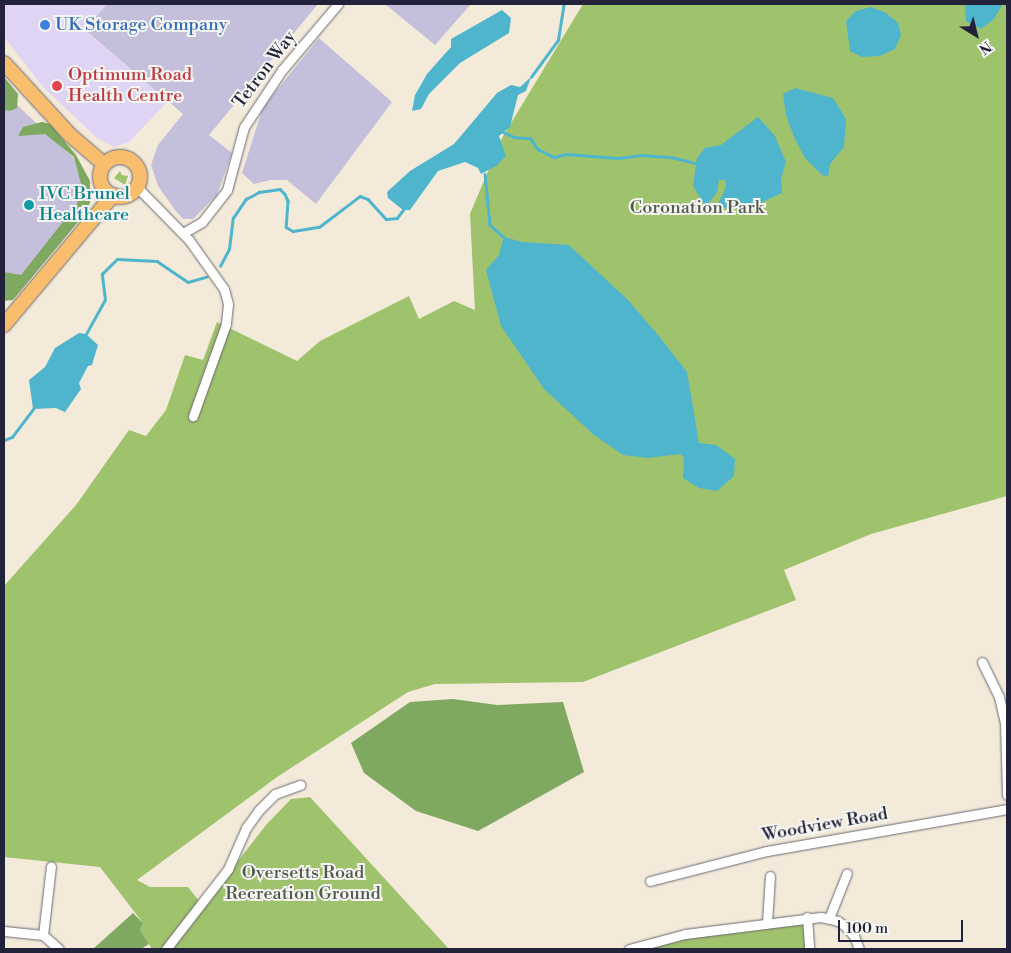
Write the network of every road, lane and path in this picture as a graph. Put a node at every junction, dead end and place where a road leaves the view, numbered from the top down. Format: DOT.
graph roads {
  1 [pos="338,4"];
  2 [pos="4,63"];
  3 [pos="104,164"];
  4 [pos="137,187"];
  5 [pos="113,195"];
  6 [pos="183,233"];
  7 [pos="4,325"];
  8 [pos="193,416"];
  9 [pos="982,662"];
  10 [pos="300,785"];
  11 [pos="1007,795"];
  12 [pos="1007,809"];
  13 [pos="51,866"];
  14 [pos="847,873"];
  15 [pos="770,876"];
  16 [pos="650,881"];
  17 [pos="807,917"];
  18 [pos="830,918"];
  19 [pos="767,922"];
  20 [pos="4,930"];
  21 [pos="43,934"];
  22 [pos="59,949"];
  23 [pos="166,949"];
  24 [pos="629,949"];
  25 [pos="809,949"];
  26 [pos="859,949"];
  1 -- 6 [label="street, Tetron Way"];
  2 -- 3 [label="main road"];
  3 -- 4 [label="main road"];
  3 -- 5 [label="main road"];
  4 -- 5 [label="main road"];
  4 -- 6 [label="street"];
  5 -- 7 [label="main road"];
  6 -- 8 [label="street"];
  9 -- 11 [label="street"];
  10 -- 23 [label="street"];
  12 -- 16 [label="street, Woodview Road"];
  13 -- 21 [label="street"];
  14 -- 18 [label="street"];
  15 -- 19 [label="street"];
  17 -- 18 [label="street"];
  17 -- 19 [label="street"];
  17 -- 25 [label="street"];
  18 -- 26 [label="street"];
  19 -- 24 [label="street"];
  20 -- 21 [label="street"];
  21 -- 22 [label="street"];
}
